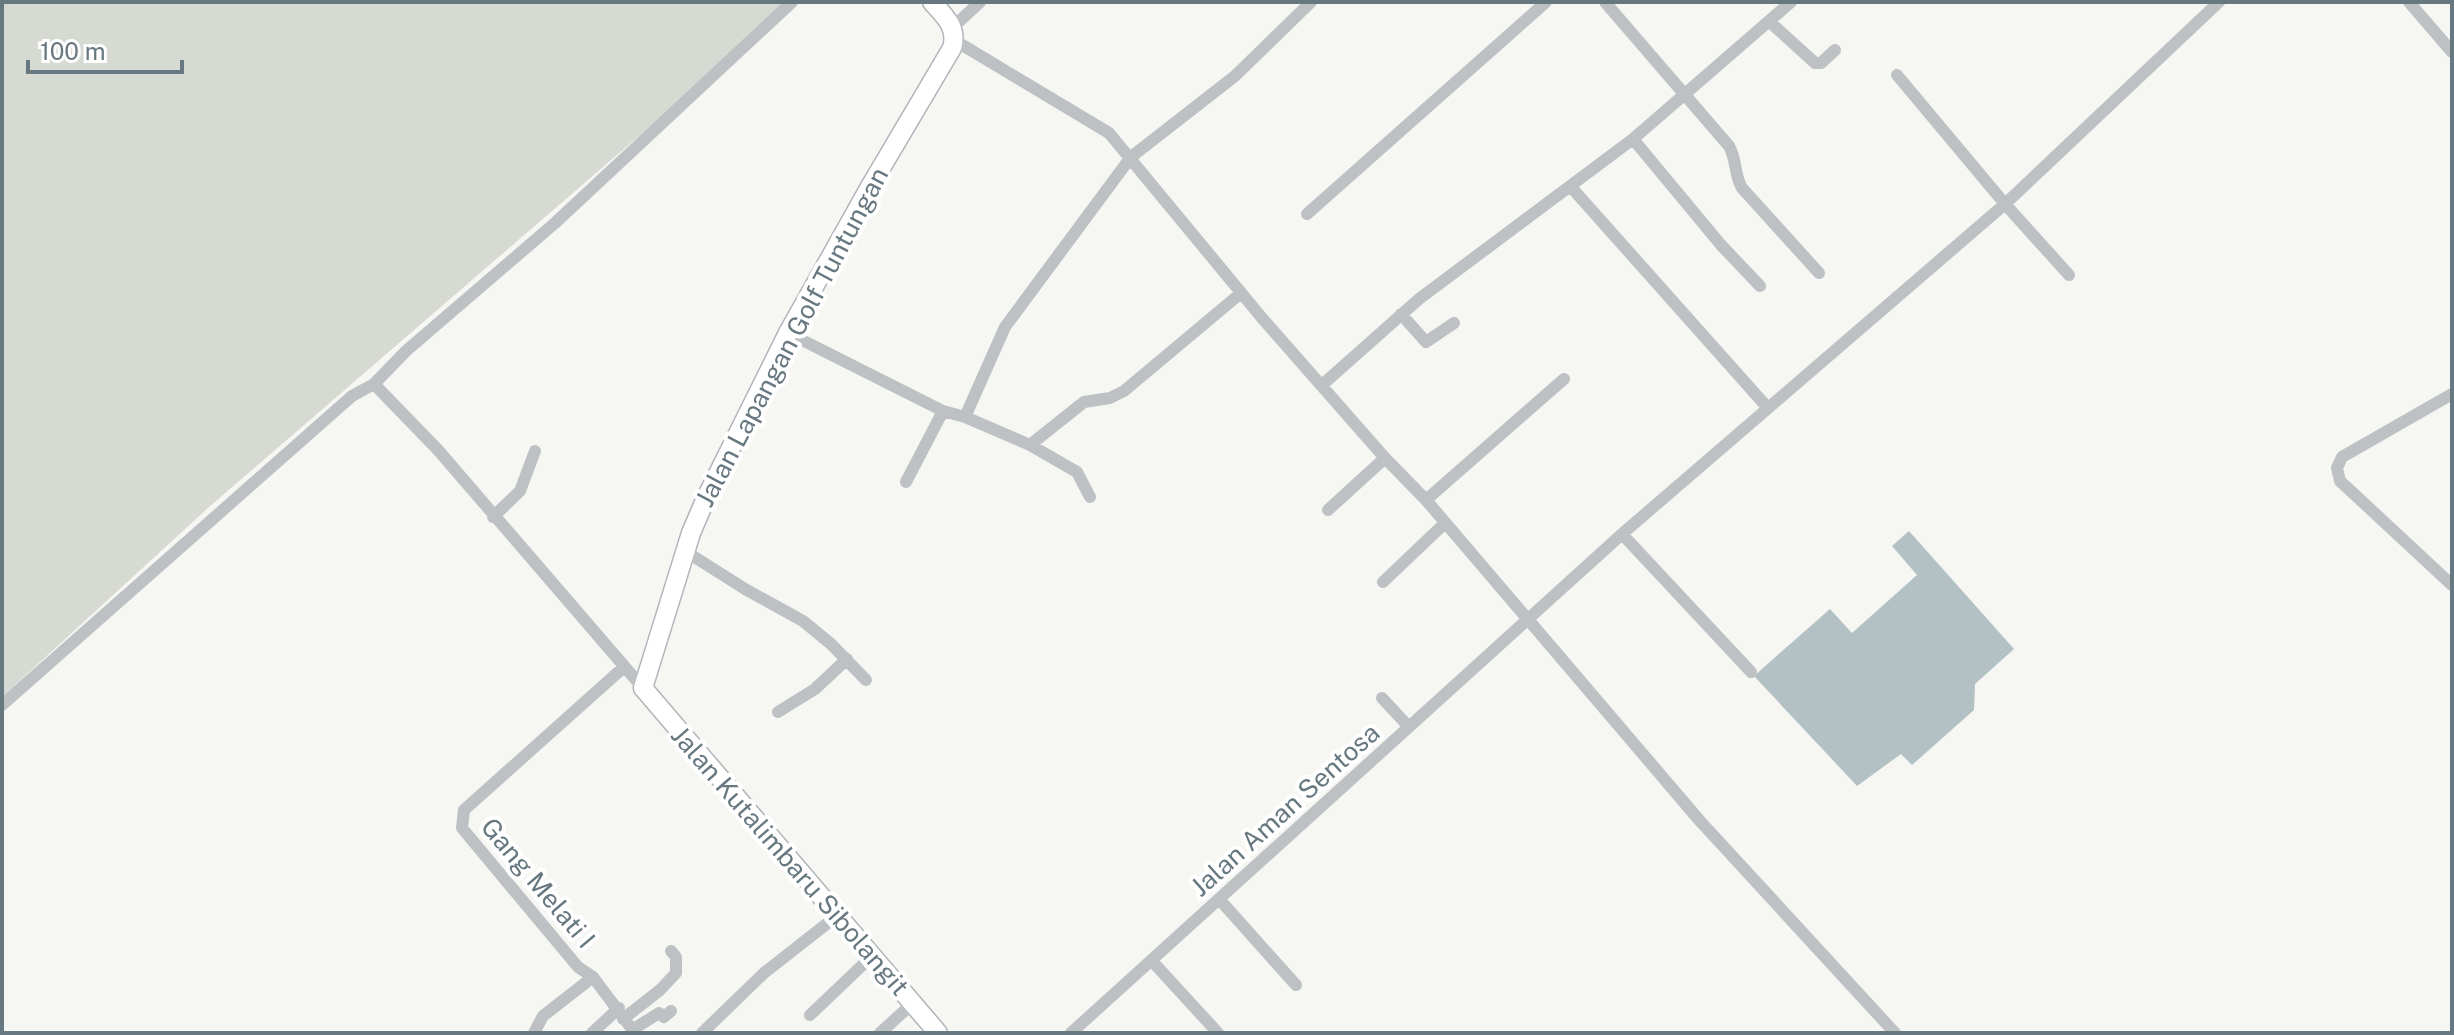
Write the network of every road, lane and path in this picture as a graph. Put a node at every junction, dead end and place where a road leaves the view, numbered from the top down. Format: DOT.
graph roads {
  1 [pos="792,2"];
  2 [pos="932,2"];
  3 [pos="980,2"];
  4 [pos="1311,2"];
  5 [pos="1546,2"];
  6 [pos="1605,2"];
  7 [pos="1791,2"];
  8 [pos="2219,2"];
  9 [pos="2409,2"];
  10 [pos="1770,22"];
  11 [pos="953,34"];
  12 [pos="1835,50"];
  13 [pos="2452,52"];
  14 [pos="1897,75"];
  15 [pos="1685,93"];
  16 [pos="1633,139"];
  17 [pos="1131,157"];
  18 [pos="1571,187"];
  19 [pos="2005,204"];
  20 [pos="1307,214"];
  21 [pos="1819,273"];
  22 [pos="2069,275"];
  23 [pos="1760,286"];
  24 [pos="1241,293"];
  25 [pos="1401,314"];
  26 [pos="1454,323"];
  27 [pos="788,333"];
  28 [pos="1564,379"];
  29 [pos="374,384"];
  30 [pos="1322,385"];
  31 [pos="2452,394"];
  32 [pos="1767,407"];
  33 [pos="943,411"];
  34 [pos="965,417"];
  35 [pos="1030,445"];
  36 [pos="535,451"];
  37 [pos="1385,458"];
  38 [pos="906,482"];
  39 [pos="1090,497"];
  40 [pos="1426,500"];
  41 [pos="1328,510"];
  42 [pos="493,517"];
  43 [pos="1445,523"];
  44 [pos="1622,534"];
  45 [pos="685,551"];
  46 [pos="1383,582"];
  47 [pos="2452,585"];
  48 [pos="1528,620"];
  49 [pos="847,659"];
  50 [pos="624,667"];
  51 [pos="1751,672"];
  52 [pos="866,680"];
  53 [pos="643,688"];
  54 [pos="1382,698"];
  55 [pos="2,705"];
  56 [pos="778,712"];
  57 [pos="1409,727"];
  58 [pos="1220,900"];
  59 [pos="838,915"];
  60 [pos="671,951"];
  61 [pos="872,956"];
  62 [pos="1152,961"];
  63 [pos="593,977"];
  64 [pos="1296,985"];
  65 [pos="913,1003"];
  66 [pos="671,1011"];
  67 [pos="621,1014"];
  68 [pos="810,1015"];
  69 [pos="1078,1031"];
  70 [pos="634,1032"];
  71 [pos="534,1033"];
  72 [pos="592,1033"];
  73 [pos="702,1033"];
  74 [pos="880,1033"];
  75 [pos="938,1033"];
  76 [pos="1218,1033"];
  77 [pos="1895,1033"];
  1 -- 29 [label="street"];
  2 -- 11 [label="street"];
  3 -- 11 [label="street"];
  4 -- 17 [label="street"];
  5 -- 20 [label="street"];
  6 -- 15 [label="street"];
  7 -- 10 [label="street"];
  8 -- 19 [label="street, Jalan Aman Sentosa"];
  9 -- 13 [label="street"];
  10 -- 12 [label="street"];
  10 -- 15 [label="street"];
  11 -- 17 [label="street"];
  11 -- 27 [label="street, Jalan Lapangan Golf Tuntungan"];
  14 -- 19 [label="street"];
  15 -- 16 [label="street"];
  15 -- 21 [label="street"];
  16 -- 18 [label="street"];
  16 -- 23 [label="street"];
  17 -- 24 [label="street"];
  17 -- 34 [label="street"];
  18 -- 25 [label="street"];
  18 -- 32 [label="street"];
  19 -- 22 [label="street"];
  19 -- 32 [label="street, Jalan Aman Sentosa"];
  24 -- 30 [label="street"];
  24 -- 35 [label="street"];
  25 -- 26 [label="street"];
  25 -- 30 [label="street"];
  27 -- 33 [label="street"];
  27 -- 45 [label="street, Jalan Lapangan Golf Tuntungan"];
  28 -- 40 [label="street"];
  29 -- 42 [label="street"];
  29 -- 55 [label="street"];
  30 -- 37 [label="street"];
  31 -- 47 [label="street"];
  32 -- 44 [label="street, Jalan Aman Sentosa"];
  33 -- 34 [label="street"];
  33 -- 38 [label="street"];
  34 -- 35 [label="street"];
  35 -- 39 [label="street"];
  36 -- 42 [label="street"];
  37 -- 40 [label="street"];
  37 -- 41 [label="street"];
  40 -- 43 [label="street"];
  42 -- 50 [label="street"];
  43 -- 46 [label="street"];
  43 -- 48 [label="street"];
  44 -- 48 [label="street, Jalan Aman Sentosa"];
  44 -- 51 [label="street"];
  45 -- 49 [label="street"];
  45 -- 53 [label="street, Jalan Lapangan Golf Tuntungan"];
  48 -- 57 [label="street, Jalan Aman Sentosa"];
  48 -- 77 [label="street"];
  49 -- 52 [label="street"];
  49 -- 56 [label="street"];
  50 -- 53 [label="street"];
  50 -- 63 [label="street, Gang Melati I"];
  53 -- 59 [label="street, Jalan Kutalimbaru Sibolangit"];
  54 -- 57 [label="street"];
  57 -- 58 [label="street, Jalan Aman Sentosa"];
  58 -- 62 [label="street, Jalan Aman Sentosa"];
  58 -- 64 [label="street"];
  59 -- 61 [label="street, Jalan Kutalimbaru Sibolangit"];
  59 -- 73 [label="street"];
  60 -- 67 [label="street"];
  61 -- 65 [label="street, Jalan Kutalimbaru Sibolangit"];
  61 -- 68 [label="street"];
  62 -- 69 [label="street, Jalan Aman Sentosa"];
  62 -- 76 [label="street"];
  63 -- 67 [label="street, Gang Melati I"];
  63 -- 71 [label="street"];
  65 -- 74 [label="street"];
  65 -- 75 [label="street, Jalan Kutalimbaru Sibolangit"];
  66 -- 70 [label="street"];
  67 -- 70 [label="street, Gang Melati I"];
  67 -- 72 [label="street"];
}
